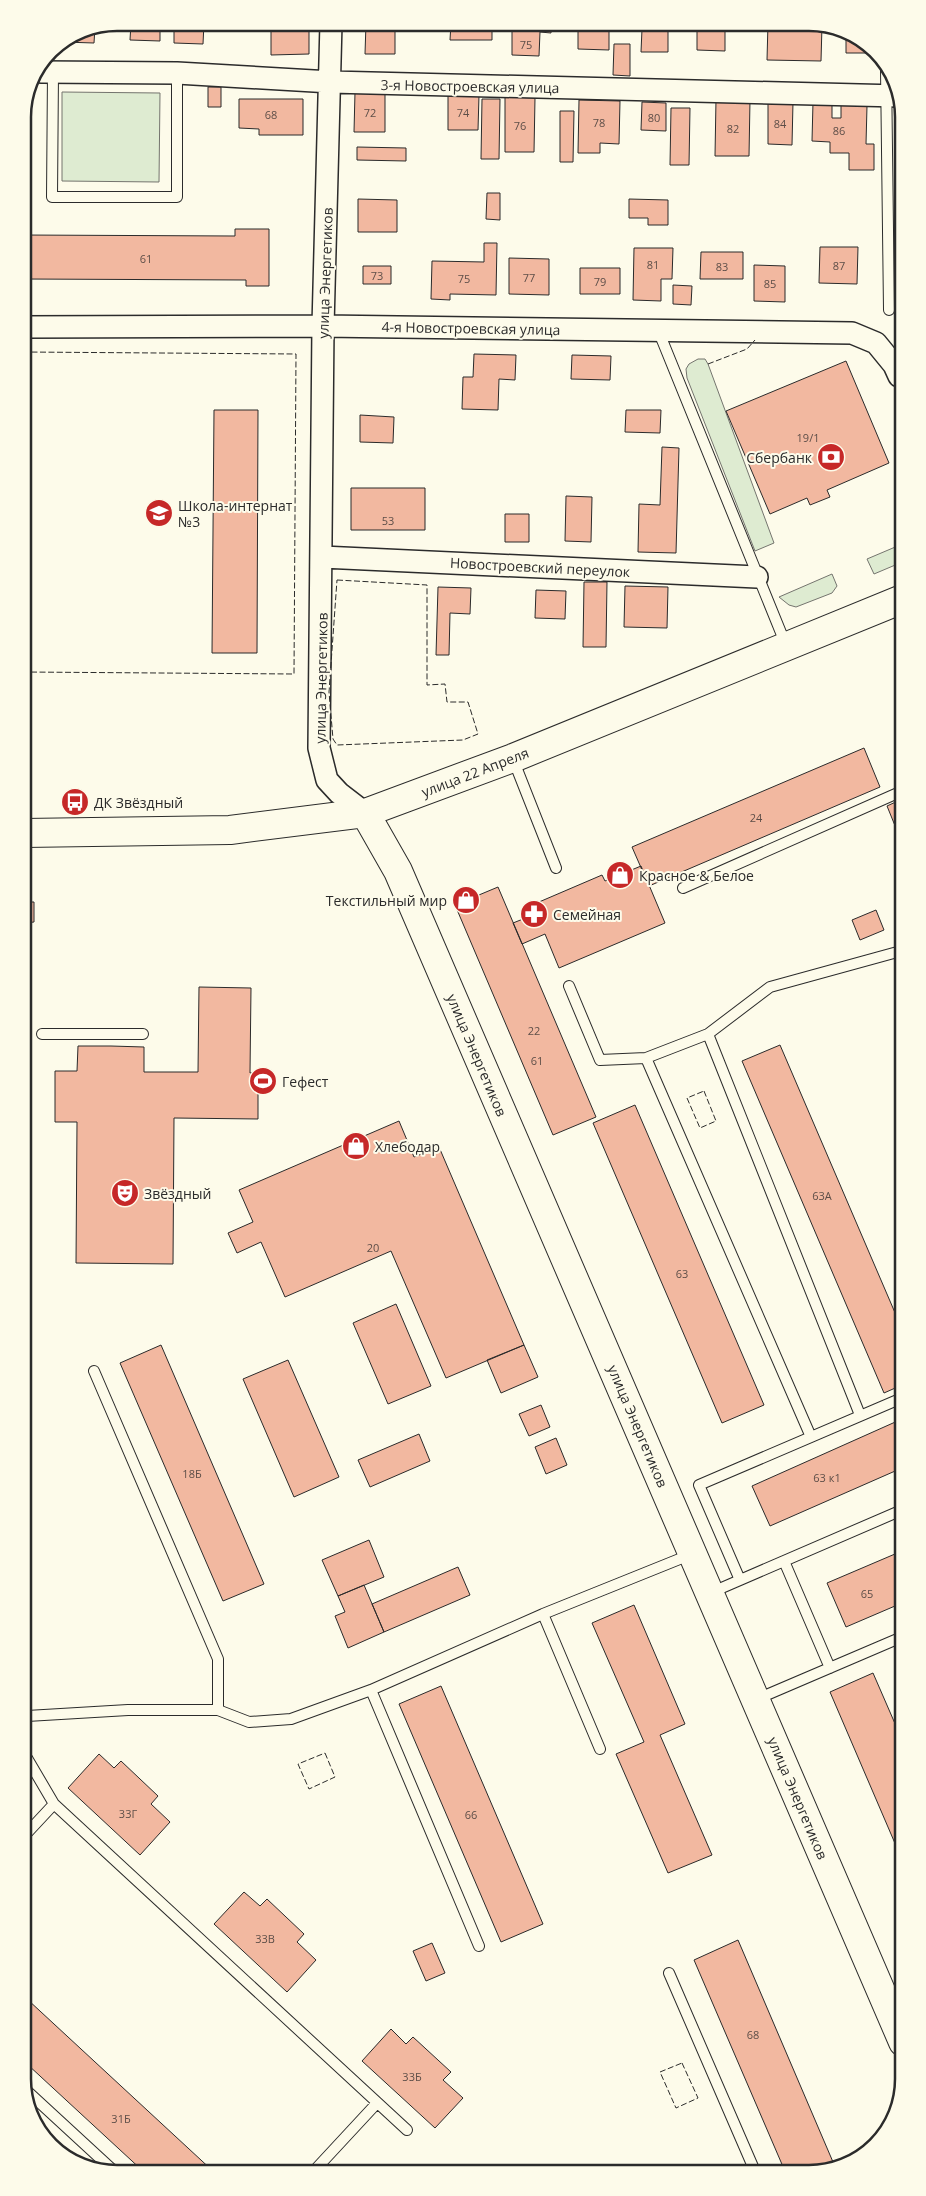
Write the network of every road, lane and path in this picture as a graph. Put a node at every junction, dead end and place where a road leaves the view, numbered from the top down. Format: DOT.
graph roads {
  1 [pos="331,31"];
  2 [pos="47,72"];
  3 [pos="177,74"];
  4 [pos="331,82"];
  5 [pos="892,95"];
  6 [pos="892,97"];
  7 [pos="889,310"];
  8 [pos="323,326"];
  9 [pos="31,327"];
  10 [pos="658,330"];
  11 [pos="895,367"];
  12 [pos="322,557"];
  13 [pos="758,577"];
  14 [pos="895,602"];
  15 [pos="787,646"];
  16 [pos="513,758"];
  17 [pos="895,794"];
  18 [pos="365,813"];
  19 [pos="31,833"];
  20 [pos="556,868"];
  21 [pos="683,888"];
  22 [pos="895,953"];
  23 [pos="569,986"];
  24 [pos="42,1034"];
  25 [pos="143,1034"];
  26 [pos="708,1034"];
  27 [pos="646,1058"];
  28 [pos="94,1371"];
  29 [pos="895,1401"];
  30 [pos="860,1415"];
  31 [pos="811,1437"];
  32 [pos="895,1513"];
  33 [pos="693,1554"];
  34 [pos="784,1561"];
  35 [pos="740,1580"];
  36 [pos="710,1593"];
  37 [pos="543,1614"];
  38 [pos="895,1640"];
  39 [pos="830,1668"];
  40 [pos="371,1690"];
  41 [pos="756,1699"];
  42 [pos="218,1710"];
  43 [pos="31,1716"];
  44 [pos="600,1749"];
  45 [pos="31,1765"];
  46 [pos="54,1804"];
  47 [pos="31,1829"];
  48 [pos="480,1946"];
  49 [pos="669,1973"];
  50 [pos="895,2023"];
  51 [pos="34,2097"];
  52 [pos="377,2103"];
  53 [pos="407,2130"];
  54 [pos="106,2164"];
  55 [pos="319,2165"];
  56 [pos="752,2165"];
  1 -- 4 [label="street, улица Энергетиков"];
  2 -- 3 [label="street, 3-я Новостроевская улица"];
  2 -- 3 [label="lane"];
  3 -- 4 [label="street, 3-я Новостроевская улица"];
  4 -- 5 [label="street, 3-я Новостроевская улица"];
  4 -- 8 [label="street, улица Энергетиков"];
  6 -- 7 [label="lane"];
  8 -- 9 [label="street, 4-я Новостроевская улица"];
  8 -- 10 [label="street, 4-я Новостроевская улица"];
  8 -- 12 [label="street, улица Энергетиков"];
  10 -- 11 [label="street, 4-я Новостроевская улица"];
  10 -- 13 [label="lane"];
  12 -- 13 [label="street, Новостроевский переулок"];
  12 -- 18 [label="street, улица Энергетиков"];
  13 -- 15 [label="lane"];
  14 -- 15 [label="main road, улица 22 Апреля"];
  15 -- 16 [label="main road, улица 22 Апреля"];
  16 -- 18 [label="main road, улица 22 Апреля"];
  16 -- 20 [label="lane"];
  17 -- 21 [label="lane"];
  18 -- 19 [label="main road, улица 22 Апреля"];
  18 -- 33 [label="main road, улица Энергетиков"];
  22 -- 26 [label="lane"];
  23 -- 27 [label="lane"];
  24 -- 25 [label="lane"];
  26 -- 27 [label="lane"];
  26 -- 30 [label="lane"];
  27 -- 31 [label="lane"];
  28 -- 42 [label="lane"];
  29 -- 30 [label="lane"];
  30 -- 31 [label="lane"];
  31 -- 35 [label="lane"];
  32 -- 34 [label="lane"];
  33 -- 36 [label="main road, улица Энергетиков"];
  33 -- 37 [label="lane"];
  34 -- 35 [label="lane"];
  34 -- 39 [label="lane"];
  35 -- 36 [label="lane"];
  36 -- 41 [label="main road, улица Энергетиков"];
  37 -- 40 [label="lane"];
  37 -- 44 [label="lane"];
  38 -- 39 [label="lane"];
  39 -- 41 [label="lane"];
  40 -- 42 [label="lane"];
  40 -- 48 [label="lane"];
  41 -- 50 [label="main road, улица Энергетиков"];
  42 -- 43 [label="lane"];
  45 -- 46 [label="lane"];
  46 -- 47 [label="lane"];
  46 -- 52 [label="lane"];
  49 -- 56 [label="lane"];
  51 -- 54 [label="lane"];
  52 -- 53 [label="lane"];
  52 -- 55 [label="lane"];
}
